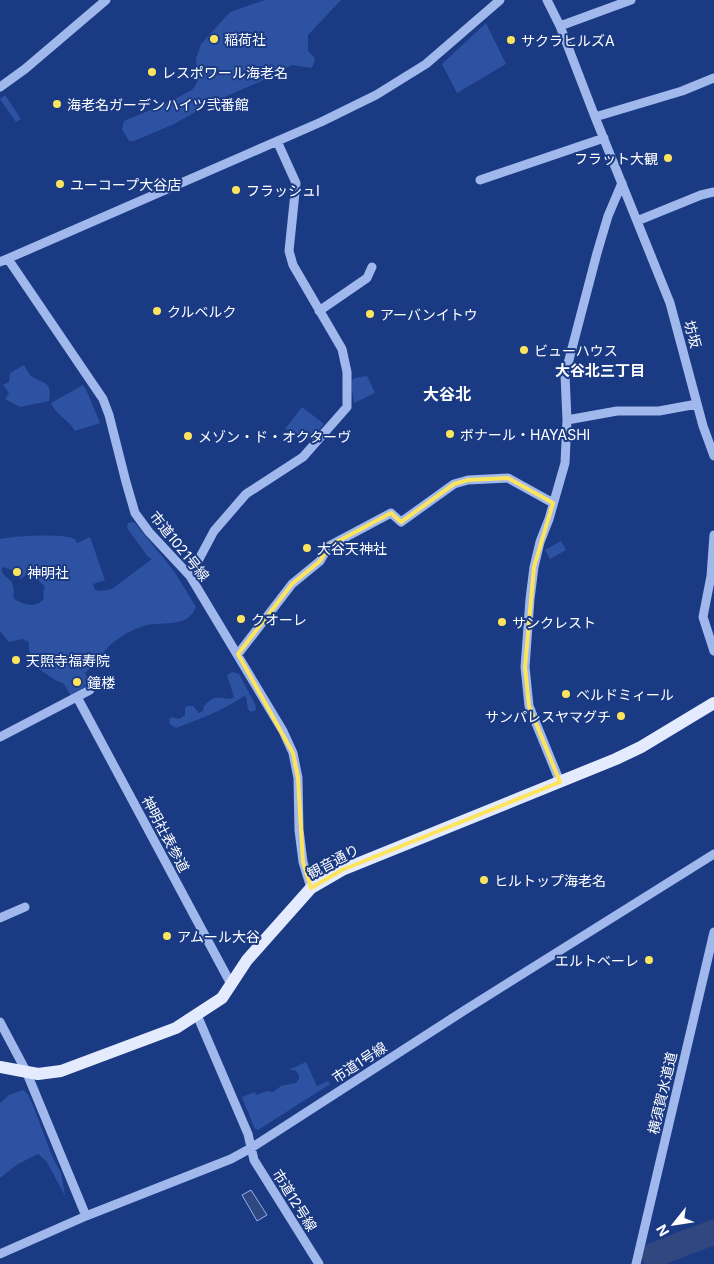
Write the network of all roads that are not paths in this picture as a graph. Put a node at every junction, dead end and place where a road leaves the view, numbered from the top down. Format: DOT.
graph roads {
  1 [pos="106,0"];
  2 [pos="500,0"];
  3 [pos="546,0"];
  4 [pos="631,0"];
  5 [pos="560,26"];
  6 [pos="714,78"];
  7 [pos="2,82"];
  8 [pos="595,117"];
  9 [pos="604,138"];
  10 [pos="277,141"];
  11 [pos="480,180"];
  12 [pos="622,183"];
  13 [pos="714,192"];
  14 [pos="637,221"];
  15 [pos="4,260"];
  16 [pos="372,266"];
  17 [pos="319,311"];
  18 [pos="697,404"];
  19 [pos="568,420"];
  20 [pos="714,456"];
  21 [pos="553,503"];
  22 [pos="714,535"];
  23 [pos="190,576"];
  24 [pos="714,651"];
  25 [pos="238,654"];
  26 [pos="90,690"];
  27 [pos="77,697"];
  28 [pos="714,703"];
  29 [pos="0,736"];
  30 [pos="560,782"];
  31 [pos="714,854"];
  32 [pos="311,888"];
  33 [pos="25,907"];
  34 [pos="0,918"];
  35 [pos="714,932"];
  36 [pos="231,984"];
  37 [pos="196,1015"];
  38 [pos="0,1022"];
  39 [pos="0,1067"];
  40 [pos="26,1071"];
  41 [pos="251,1148"];
  42 [pos="86,1216"];
  43 [pos="0,1254"];
  44 [pos="637,1262"];
  45 [pos="319,1264"];
  1 -- 7 [label="street"];
  2 -- 10 [label="street"];
  3 -- 5 [label="street, 坊坂"];
  4 -- 5 [label="street"];
  5 -- 8 [label="street, 坊坂"];
  6 -- 8 [label="street"];
  8 -- 9 [label="street, 坊坂"];
  9 -- 11 [label="street"];
  9 -- 12 [label="street, 坊坂"];
  10 -- 15 [label="street"];
  10 -- 17 [label="street"];
  12 -- 14 [label="street, 坊坂"];
  12 -- 19 [label="street"];
  13 -- 14 [label="street"];
  14 -- 18 [label="street, 坊坂"];
  15 -- 23 [label="street, 市道1021号線"];
  16 -- 17 [label="street"];
  17 -- 23 [label="street"];
  18 -- 19 [label="street"];
  18 -- 20 [label="street, 坊坂"];
  19 -- 21 [label="street"];
  21 -- 25 [label="street"];
  21 -- 30 [label="street"];
  22 -- 24 [label="street"];
  23 -- 25 [label="street, 市道1021号線"];
  25 -- 32 [label="street, 市道1021号線"];
  26 -- 27 [label="street"];
  27 -- 29 [label="street"];
  27 -- 36 [label="street, 神明社表参道"];
  28 -- 30 [label="main road, 観音通り"];
  30 -- 32 [label="main road, 観音通り"];
  31 -- 41 [label="street, 市道1号線"];
  32 -- 36 [label="main road, 観音通り"];
  33 -- 34 [label="street"];
  35 -- 44 [label="street, 横須賀水道道"];
  36 -- 37 [label="main road, 観音通り"];
  37 -- 40 [label="main road, 観音通り"];
  37 -- 41 [label="street, 市道12号線"];
  38 -- 40 [label="street"];
  39 -- 40 [label="main road, 観音通り"];
  40 -- 42 [label="street"];
  41 -- 42 [label="street, 市道1号線"];
  41 -- 45 [label="street, 市道12号線"];
  42 -- 43 [label="street, 市道1号線"];
}
